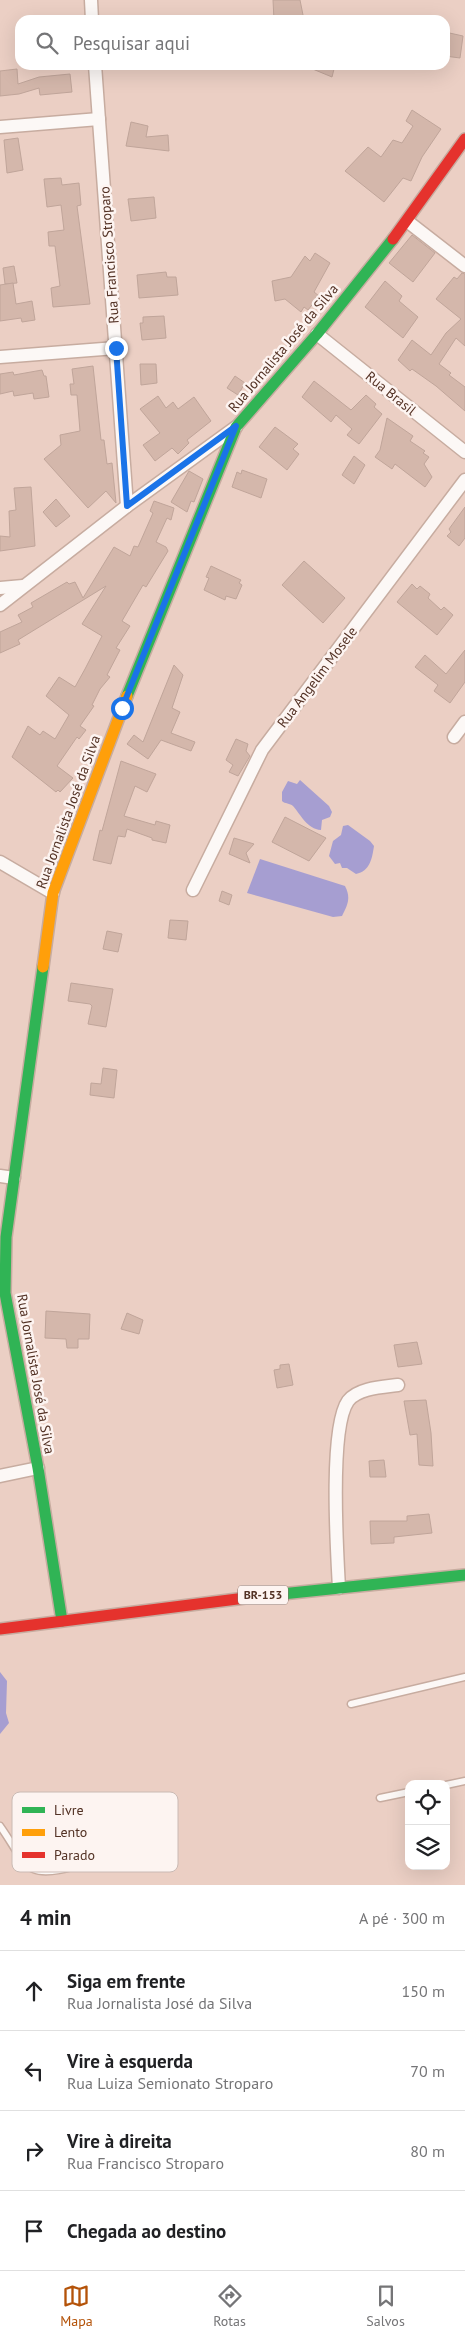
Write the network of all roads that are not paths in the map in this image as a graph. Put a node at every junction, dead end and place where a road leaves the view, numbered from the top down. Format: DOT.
graph roads {
  1 [pos="91,0"];
  2 [pos="92,15"];
  3 [pos="95,70"];
  4 [pos="99,119"];
  5 [pos="0,127"];
  6 [pos="465,139"];
  7 [pos="407,221"];
  8 [pos="465,266"];
  9 [pos="318,334"];
  10 [pos="116,348"];
  11 [pos="0,357"];
  12 [pos="236,426"];
  13 [pos="465,452"];
  14 [pos="465,480"];
  15 [pos="127,506"];
  16 [pos="23,586"];
  17 [pos="0,588"];
  18 [pos="0,605"];
  19 [pos="465,722"];
  20 [pos="454,737"];
  21 [pos="0,862"];
  22 [pos="193,890"];
  23 [pos="52,893"];
  24 [pos="0,1176"];
  25 [pos="14,1178"];
  26 [pos="398,1385"];
  27 [pos="38,1468"];
  28 [pos="0,1476"];
  29 [pos="465,1575"];
  30 [pos="339,1588"];
  31 [pos="62,1621"];
  32 [pos="0,1629"];
  33 [pos="465,1677"];
  34 [pos="351,1704"];
  35 [pos="465,1782"];
  36 [pos="450,1784"];
  37 [pos="405,1793"];
  38 [pos="380,1798"];
  39 [pos="0,1826"];
  40 [pos="12,1845"];
  1 -- 2 [label="street"];
  3 -- 4 [label="street, Rua Francisco Stroparo"];
  4 -- 5 [label="street"];
  4 -- 10 [label="street, Rua Francisco Stroparo"];
  6 -- 7 [label="main road, Rua Jornalista José da Silva"];
  7 -- 8 [label="street"];
  7 -- 9 [label="main road, Rua Jornalista José da Silva"];
  9 -- 12 [label="main road, Rua Jornalista José da Silva"];
  9 -- 13 [label="street, Rua Brasil"];
  10 -- 11 [label="street"];
  10 -- 15 [label="street, Rua Francisco Stroparo"];
  12 -- 15 [label="street"];
  12 -- 23 [label="main road, Rua Jornalista José da Silva"];
  14 -- 22 [label="street, Rua Angelim Mosele"];
  15 -- 16 [label="street"];
  16 -- 17 [label="street"];
  16 -- 18 [label="street"];
  19 -- 20 [label="street"];
  21 -- 23 [label="street"];
  23 -- 25 [label="main road, Rua Jornalista José da Silva"];
  24 -- 25 [label="street"];
  25 -- 27 [label="main road, Rua Jornalista José da Silva"];
  26 -- 30 [label="street"];
  27 -- 28 [label="street"];
  27 -- 31 [label="main road, Rua Jornalista José da Silva"];
  29 -- 30 [label="main road, BR-153"];
  30 -- 31 [label="main road, BR-153"];
  31 -- 32 [label="main road, BR-153"];
  33 -- 34 [label="lane"];
  35 -- 36 [label="lane"];
  37 -- 38 [label="lane"];
  39 -- 40 [label="lane"];
}
